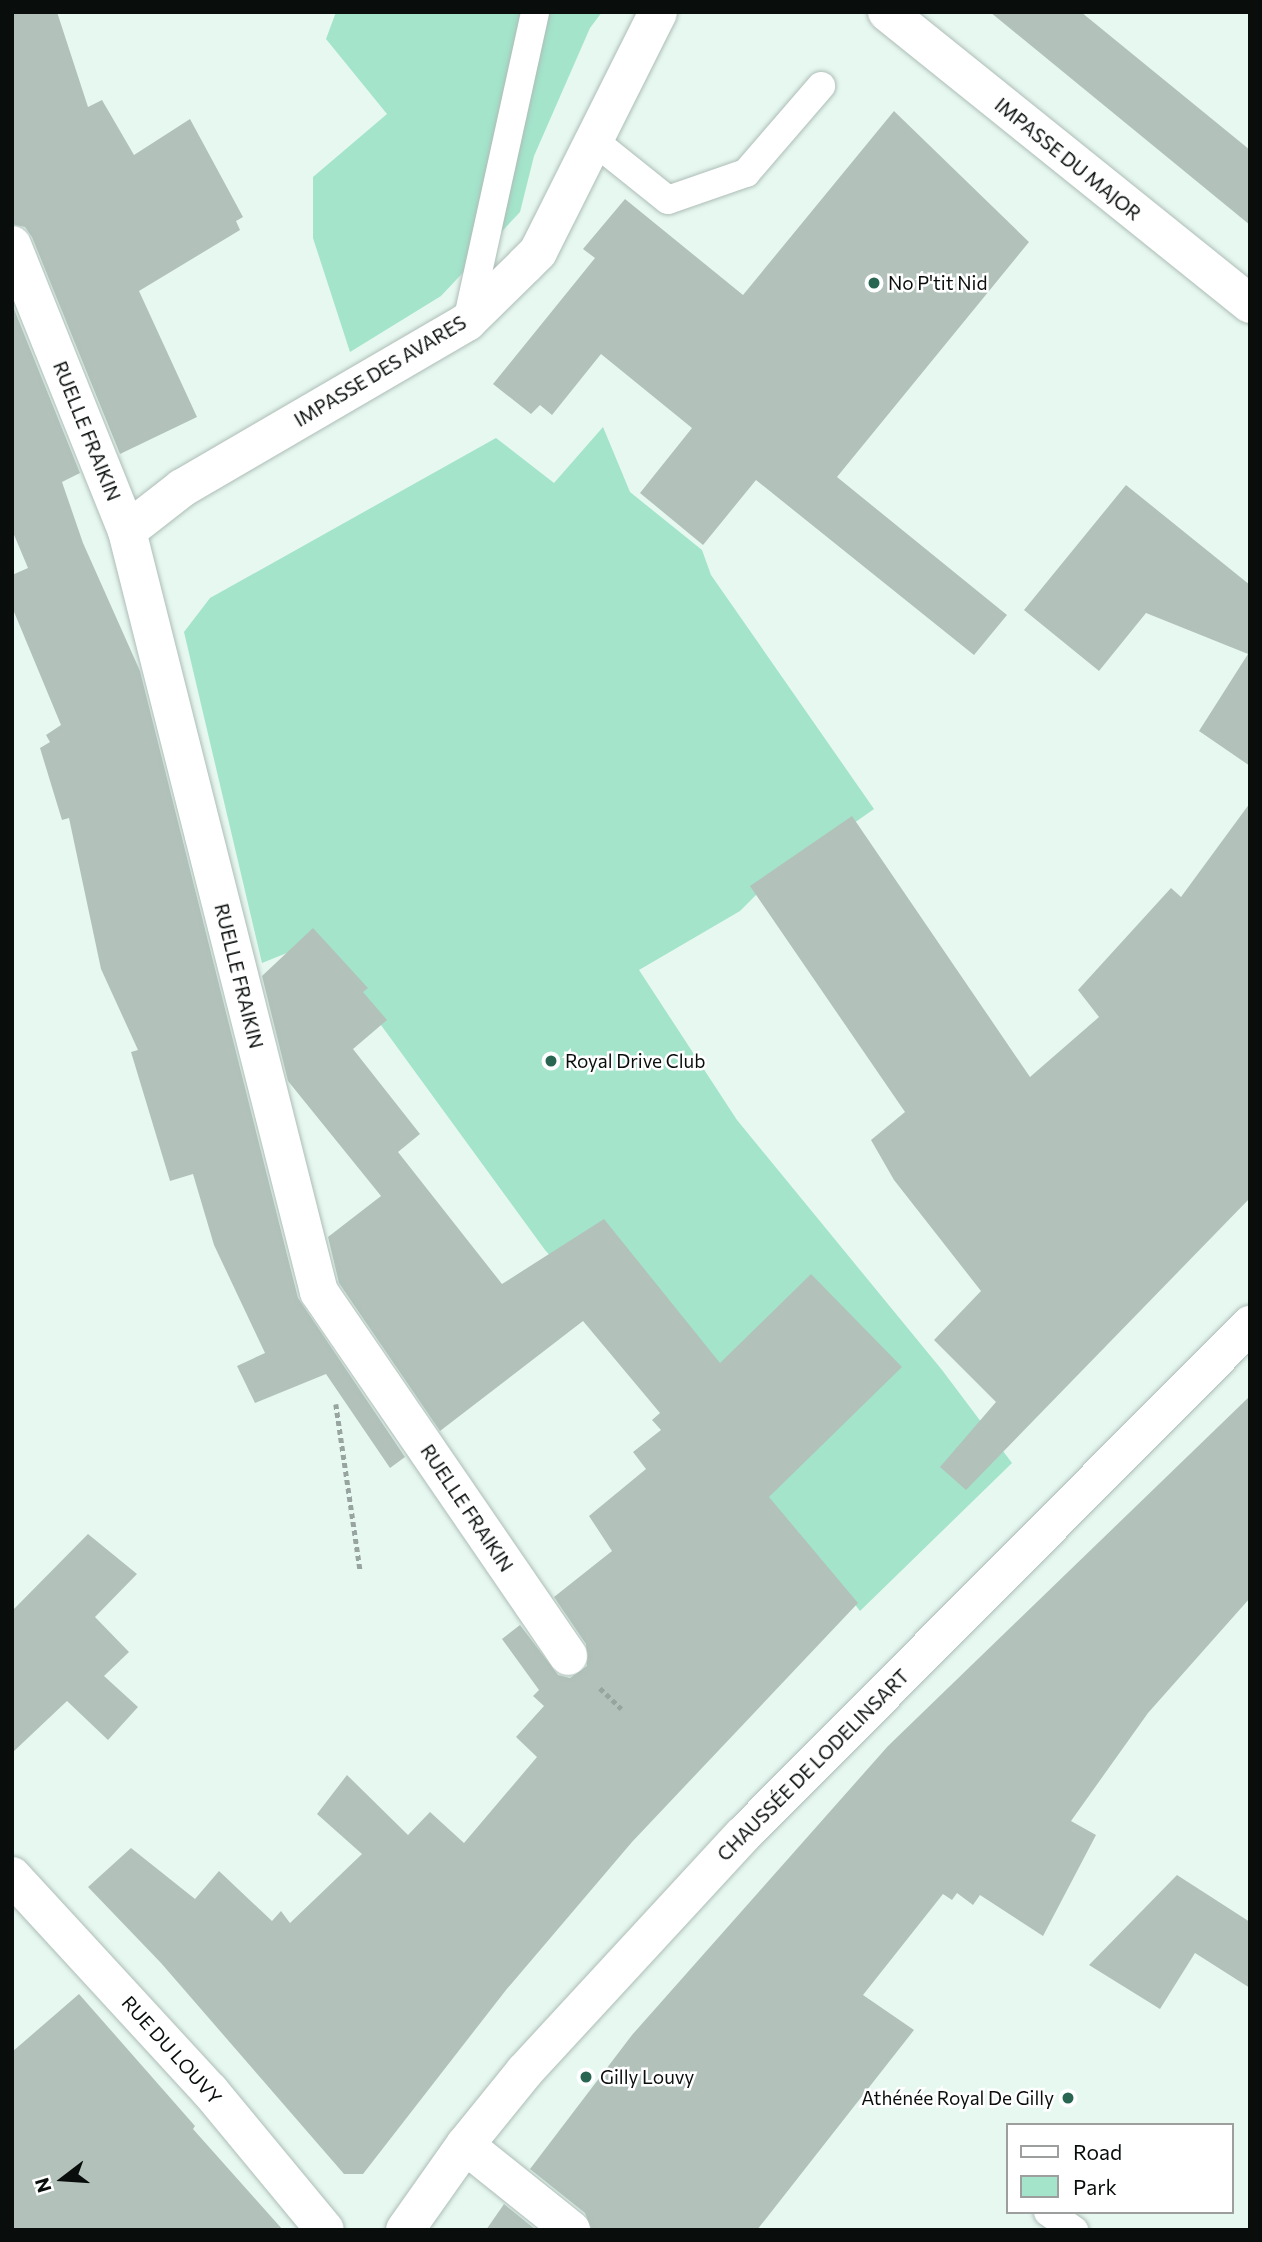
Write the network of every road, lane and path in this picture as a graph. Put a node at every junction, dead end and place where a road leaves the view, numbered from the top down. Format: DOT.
graph roads {
  1 [pos="536,12"];
  2 [pos="658,12"];
  3 [pos="887,12"];
  4 [pos="821,86"];
  5 [pos="593,140"];
  6 [pos="12,245"];
  7 [pos="1250,304"];
  8 [pos="467,322"];
  9 [pos="127,531"];
  10 [pos="1250,1325"];
  11 [pos="335,1398"];
  12 [pos="360,1569"];
  13 [pos="568,1656"];
  14 [pos="12,1876"];
  15 [pos="465,2145"];
  16 [pos="1051,2214"];
  17 [pos="326,2230"];
  18 [pos="405,2230"];
  19 [pos="571,2230"];
  20 [pos="1074,2230"];
  1 -- 8 [label="lane"];
  2 -- 5 [label="street, IMPASSE DES AVARES"];
  3 -- 7 [label="street, IMPASSE DU MAJOR"];
  4 -- 5 [label="lane"];
  5 -- 8 [label="street, IMPASSE DES AVARES"];
  6 -- 9 [label="street, RUELLE FRAIKIN"];
  8 -- 9 [label="street, IMPASSE DES AVARES"];
  9 -- 13 [label="street, RUELLE FRAIKIN"];
  10 -- 15 [label="street, CHAUSSÉE DE LODELINSART"];
  11 -- 12 [label="path"];
  14 -- 17 [label="street, RUE DU LOUVY"];
  15 -- 18 [label="street, CHAUSSÉE DE LODELINSART"];
  15 -- 19 [label="street"];
  16 -- 20 [label="lane"];
}
